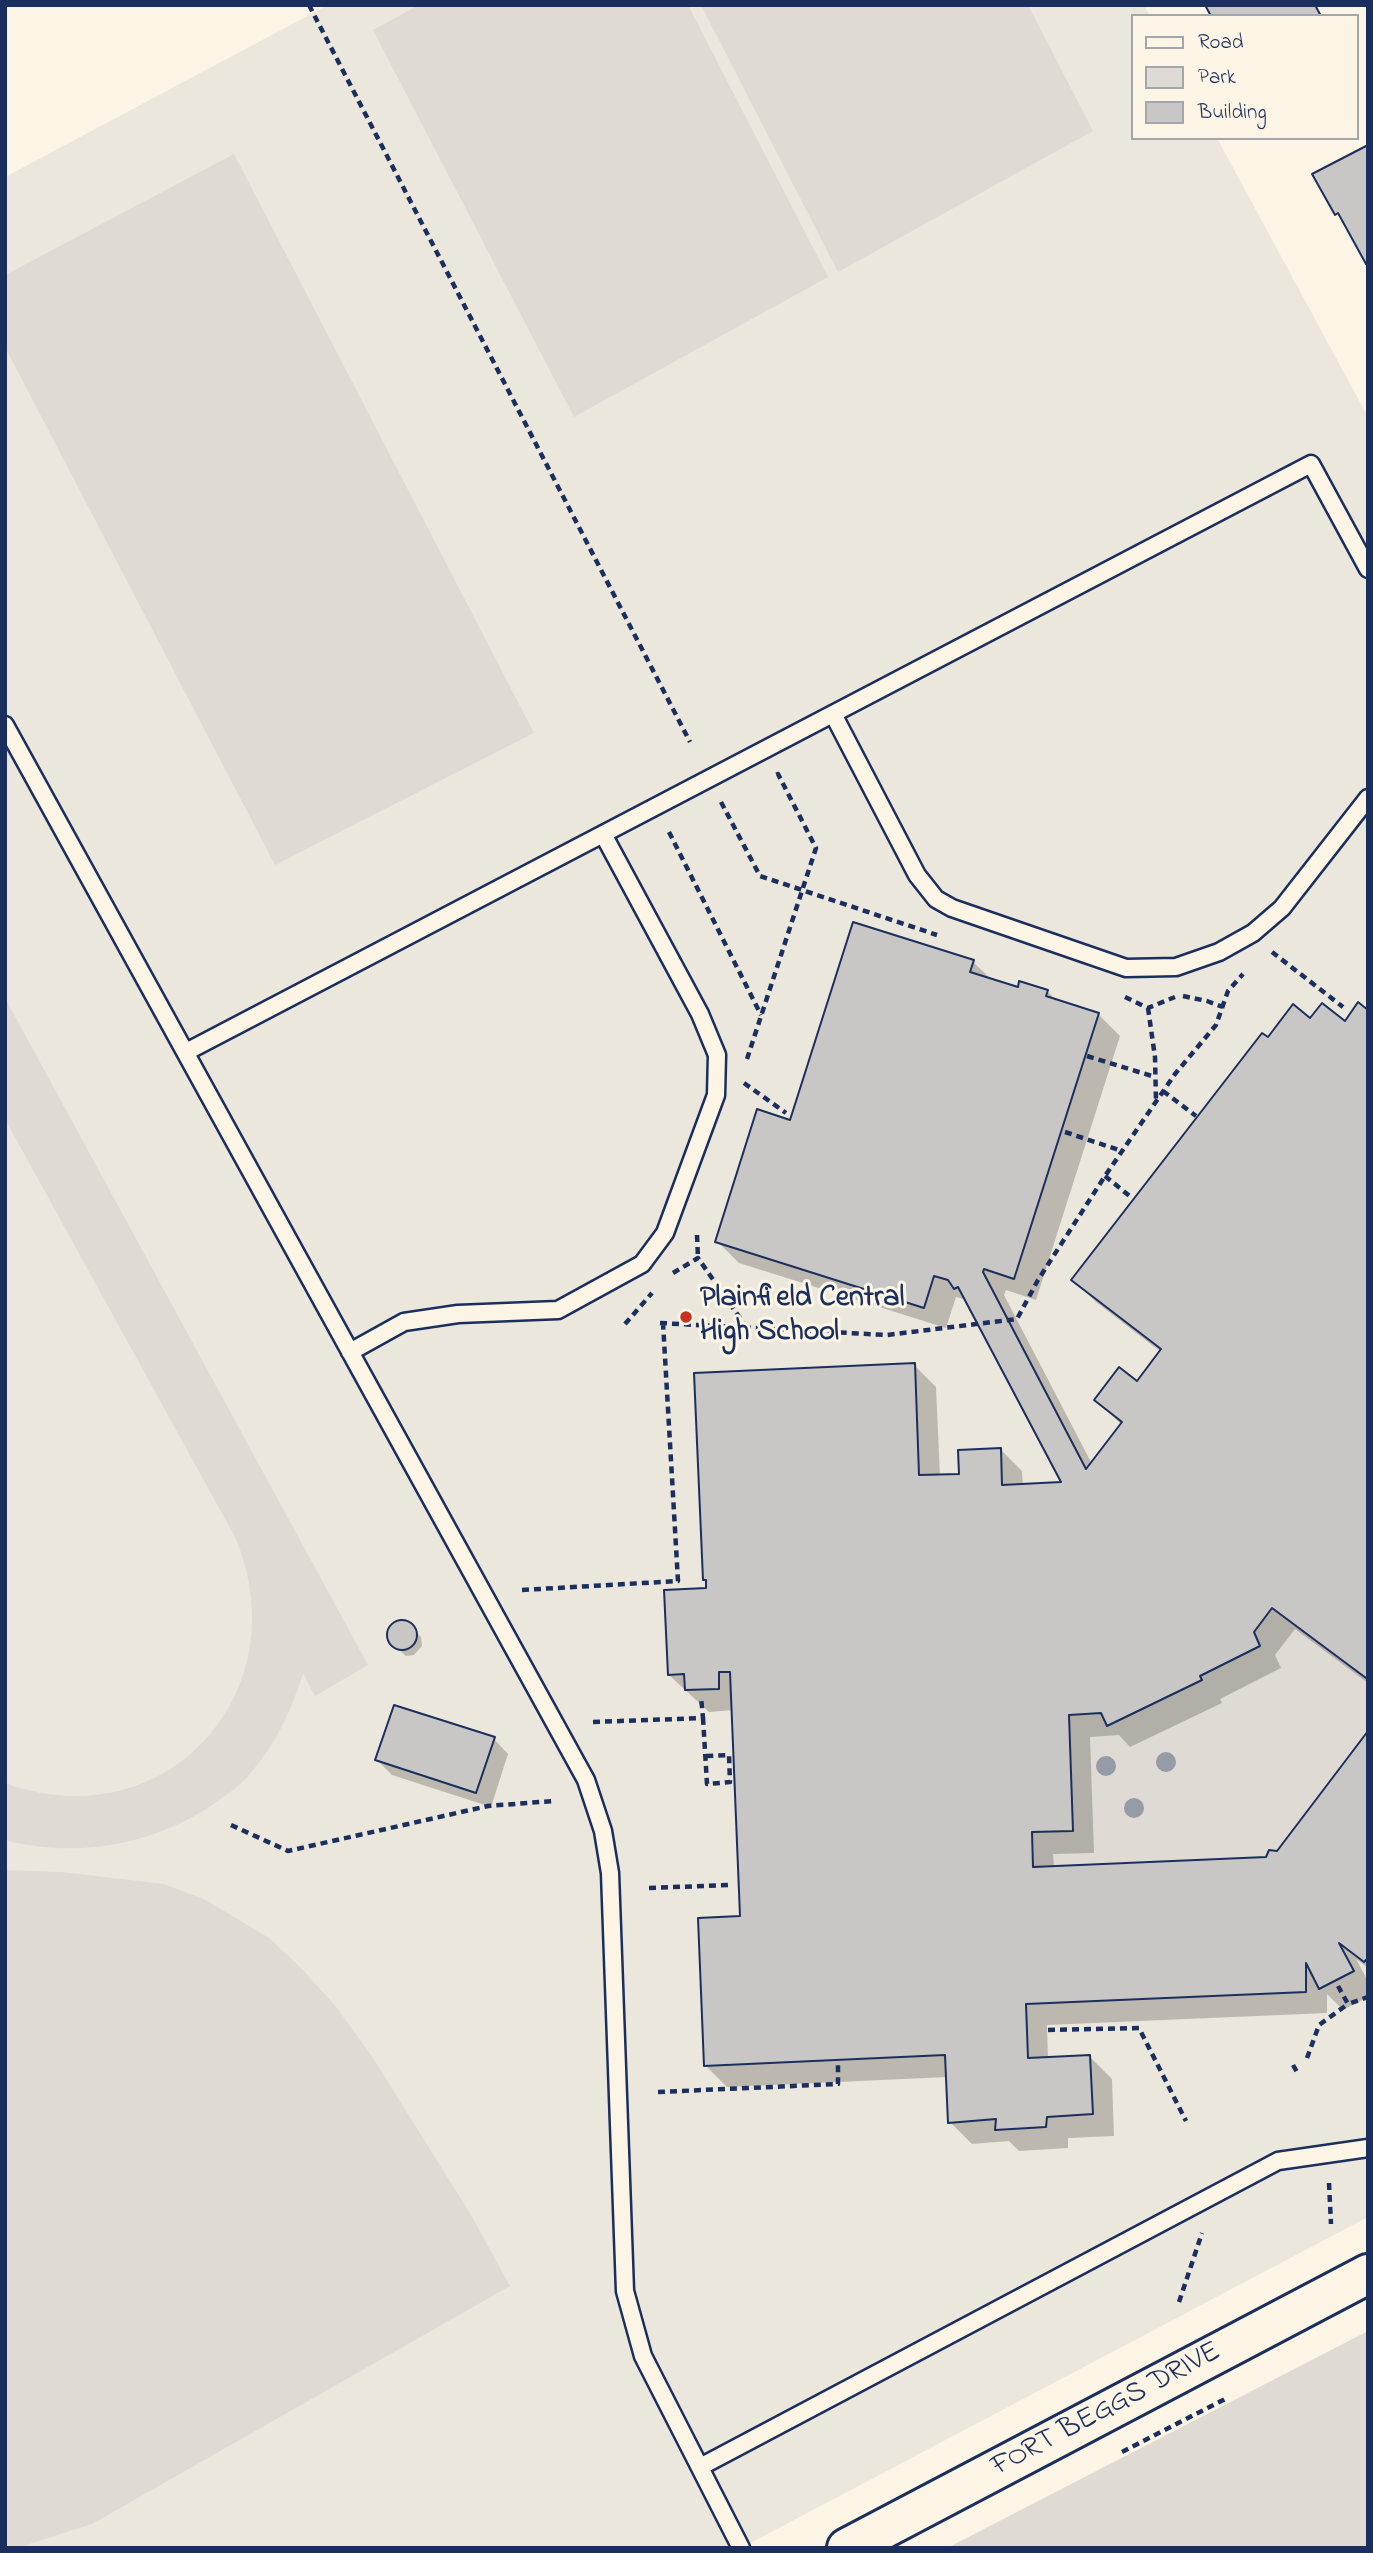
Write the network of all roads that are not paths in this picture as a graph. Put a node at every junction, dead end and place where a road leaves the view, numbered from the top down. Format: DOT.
graph roads {
  1 [pos="1368,569"];
  2 [pos="833,714"];
  3 [pos="5,725"];
  4 [pos="1368,798"];
  5 [pos="603,834"];
  6 [pos="186,1052"];
  7 [pos="351,1352"];
  8 [pos="1368,2148"];
  9 [pos="1368,2274"];
  10 [pos="700,2467"];
  11 [pos="741,2548"];
  12 [pos="847,2548"];
  1 -- 2 [label="lane"];
  2 -- 4 [label="lane"];
  2 -- 5 [label="lane"];
  3 -- 6 [label="lane"];
  5 -- 6 [label="lane"];
  5 -- 7 [label="lane"];
  6 -- 7 [label="lane"];
  7 -- 10 [label="lane"];
  8 -- 10 [label="lane"];
  9 -- 12 [label="street, FORT BEGGS DRIVE"];
  10 -- 11 [label="lane"];
}
